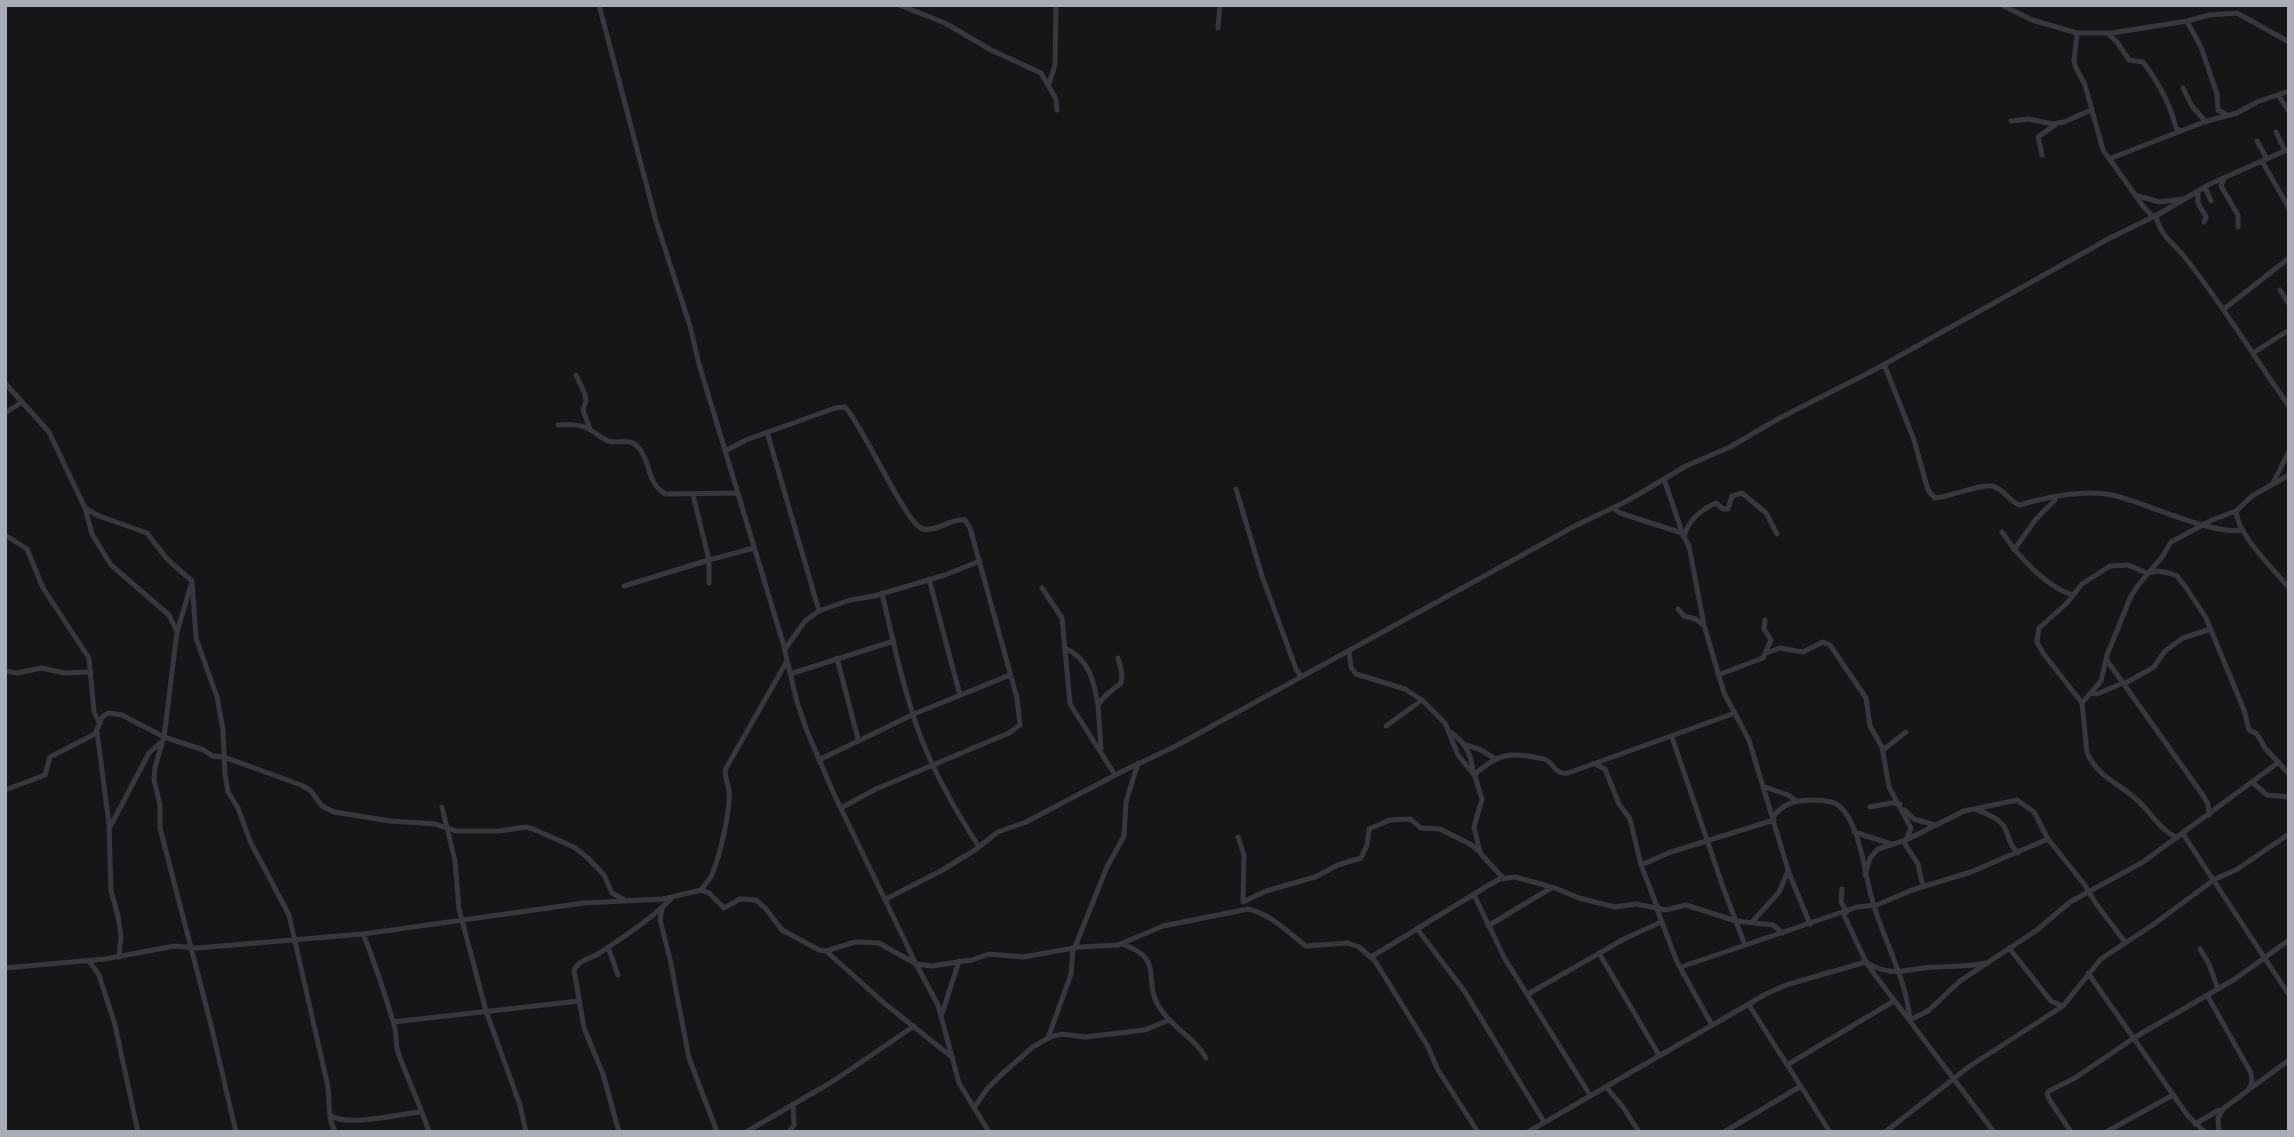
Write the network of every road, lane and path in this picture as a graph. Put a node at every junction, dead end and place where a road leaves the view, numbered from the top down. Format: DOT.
graph roads {
  1 [pos="899,5"];
  2 [pos="1056,5"];
  3 [pos="1220,5"];
  4 [pos="2002,5"];
  5 [pos="2235,5"];
  6 [pos="601,6"];
  7 [pos="2242,15"];
  8 [pos="2187,21"];
  9 [pos="1219,28"];
  10 [pos="2077,33"];
  11 [pos="2107,33"];
  12 [pos="2289,42"];
  13 [pos="1049,84"];
  14 [pos="2183,88"];
  15 [pos="2289,91"];
  16 [pos="2278,95"];
  17 [pos="1057,110"];
  18 [pos="2091,110"];
  19 [pos="2289,111"];
  20 [pos="2228,115"];
  21 [pos="2011,121"];
  22 [pos="2206,122"];
  23 [pos="2058,123"];
  24 [pos="2180,131"];
  25 [pos="2276,132"];
  26 [pos="2257,141"];
  27 [pos="2287,150"];
  28 [pos="2042,155"];
  29 [pos="2109,159"];
  30 [pos="2264,160"];
  31 [pos="2225,177"];
  32 [pos="2205,187"];
  33 [pos="2198,191"];
  34 [pos="2135,195"];
  35 [pos="2187,198"];
  36 [pos="2211,201"];
  37 [pos="2289,208"];
  38 [pos="2155,216"];
  39 [pos="2204,222"];
  40 [pos="2238,227"];
  41 [pos="2289,258"];
  42 [pos="2280,290"];
  43 [pos="2289,303"];
  44 [pos="2224,309"];
  45 [pos="2289,330"];
  46 [pos="2253,353"];
  47 [pos="1884,364"];
  48 [pos="576,375"];
  49 [pos="5,383"];
  50 [pos="22,402"];
  51 [pos="2289,406"];
  52 [pos="5,413"];
  53 [pos="558,425"];
  54 [pos="590,429"];
  55 [pos="767,432"];
  56 [pos="725,451"];
  57 [pos="2289,451"];
  58 [pos="2289,475"];
  59 [pos="1664,479"];
  60 [pos="2272,485"];
  61 [pos="1236,489"];
  62 [pos="738,493"];
  63 [pos="693,495"];
  64 [pos="2058,498"];
  65 [pos="85,508"];
  66 [pos="1613,508"];
  67 [pos="2236,511"];
  68 [pos="2205,524"];
  69 [pos="2243,530"];
  70 [pos="2002,532"];
  71 [pos="1777,534"];
  72 [pos="5,535"];
  73 [pos="1683,535"];
  74 [pos="754,548"];
  75 [pos="2014,550"];
  76 [pos="709,560"];
  77 [pos="980,561"];
  78 [pos="2147,573"];
  79 [pos="929,579"];
  80 [pos="192,582"];
  81 [pos="709,583"];
  82 [pos="624,586"];
  83 [pos="1042,588"];
  84 [pos="2289,588"];
  85 [pos="882,593"];
  86 [pos="2073,595"];
  87 [pos="1678,609"];
  88 [pos="819,611"];
  89 [pos="1765,620"];
  90 [pos="1704,625"];
  91 [pos="2211,629"];
  92 [pos="177,632"];
  93 [pos="894,641"];
  94 [pos="1065,648"];
  95 [pos="785,649"];
  96 [pos="1349,651"];
  97 [pos="1766,653"];
  98 [pos="838,658"];
  99 [pos="1118,658"];
  100 [pos="2106,659"];
  101 [pos="787,661"];
  102 [pos="5,671"];
  103 [pos="91,672"];
  104 [pos="790,674"];
  105 [pos="1010,676"];
  106 [pos="1301,676"];
  107 [pos="1718,676"];
  108 [pos="2124,683"];
  109 [pos="2090,693"];
  110 [pos="960,695"];
  111 [pos="1422,700"];
  112 [pos="2081,703"];
  113 [pos="1098,705"];
  114 [pos="1735,713"];
  115 [pos="914,714"];
  116 [pos="99,722"];
  117 [pos="1386,726"];
  118 [pos="97,732"];
  119 [pos="1450,732"];
  120 [pos="1906,732"];
  121 [pos="1672,737"];
  122 [pos="163,739"];
  123 [pos="858,739"];
  124 [pos="1464,744"];
  125 [pos="1883,750"];
  126 [pos="1101,751"];
  127 [pos="224,757"];
  128 [pos="819,760"];
  129 [pos="1496,760"];
  130 [pos="2279,762"];
  131 [pos="1138,763"];
  132 [pos="1595,764"];
  133 [pos="933,765"];
  134 [pos="1473,774"];
  135 [pos="2289,774"];
  136 [pos="1115,775"];
  137 [pos="2252,782"];
  138 [pos="1765,787"];
  139 [pos="5,790"];
  140 [pos="2289,797"];
  141 [pos="1798,801"];
  142 [pos="1900,805"];
  143 [pos="442,807"];
  144 [pos="1870,807"];
  145 [pos="841,808"];
  146 [pos="1975,809"];
  147 [pos="2208,815"];
  148 [pos="1773,818"];
  149 [pos="1935,825"];
  150 [pos="446,828"];
  151 [pos="109,830"];
  152 [pos="1854,832"];
  153 [pos="2289,834"];
  154 [pos="2180,836"];
  155 [pos="1238,837"];
  156 [pos="1707,839"];
  157 [pos="2048,839"];
  158 [pos="1905,841"];
  159 [pos="1893,845"];
  160 [pos="979,847"];
  161 [pos="2018,853"];
  162 [pos="1481,854"];
  163 [pos="1641,865"];
  164 [pos="1788,871"];
  165 [pos="1866,876"];
  166 [pos="1504,878"];
  167 [pos="2215,879"];
  168 [pos="1923,887"];
  169 [pos="1552,888"];
  170 [pos="1842,889"];
  171 [pos="701,890"];
  172 [pos="2089,892"];
  173 [pos="1474,895"];
  174 [pos="673,897"];
  175 [pos="886,899"];
  176 [pos="631,901"];
  177 [pos="1243,902"];
  178 [pos="1873,905"];
  179 [pos="662,908"];
  180 [pos="1241,909"];
  181 [pos="1657,909"];
  182 [pos="1845,912"];
  183 [pos="462,920"];
  184 [pos="1735,921"];
  185 [pos="1661,922"];
  186 [pos="1752,922"];
  187 [pos="1810,924"];
  188 [pos="1488,926"];
  189 [pos="1418,930"];
  190 [pos="363,933"];
  191 [pos="1783,933"];
  192 [pos="293,939"];
  193 [pos="2289,940"];
  194 [pos="2125,942"];
  195 [pos="1122,944"];
  196 [pos="1745,945"];
  197 [pos="608,947"];
  198 [pos="191,948"];
  199 [pos="1074,948"];
  200 [pos="2009,948"];
  201 [pos="2200,950"];
  202 [pos="826,951"];
  203 [pos="1599,953"];
  204 [pos="119,957"];
  205 [pos="1371,957"];
  206 [pos="2265,957"];
  207 [pos="89,961"];
  208 [pos="959,961"];
  209 [pos="1866,961"];
  210 [pos="1989,962"];
  211 [pos="916,964"];
  212 [pos="1681,967"];
  213 [pos="5,968"];
  214 [pos="1901,972"];
  215 [pos="2088,973"];
  216 [pos="618,975"];
  217 [pos="2218,989"];
  218 [pos="1528,994"];
  219 [pos="2207,995"];
  220 [pos="2289,995"];
  221 [pos="1894,1000"];
  222 [pos="579,1001"];
  223 [pos="1749,1005"];
  224 [pos="2063,1006"];
  225 [pos="486,1011"];
  226 [pos="942,1014"];
  227 [pos="1169,1020"];
  228 [pos="1910,1020"];
  229 [pos="393,1022"];
  230 [pos="1712,1025"];
  231 [pos="914,1027"];
  232 [pos="1048,1038"];
  233 [pos="2133,1039"];
  234 [pos="1659,1055"];
  235 [pos="953,1058"];
  236 [pos="1206,1058"];
  237 [pos="2289,1060"];
  238 [pos="1787,1065"];
  239 [pos="2251,1073"];
  240 [pos="2267,1077"];
  241 [pos="1955,1079"];
  242 [pos="1801,1086"];
  243 [pos="1606,1087"];
  244 [pos="2249,1089"];
  245 [pos="1590,1095"];
  246 [pos="2174,1095"];
  247 [pos="793,1104"];
  248 [pos="974,1108"];
  249 [pos="2224,1108"];
  250 [pos="421,1111"];
  251 [pos="331,1116"];
  252 [pos="1544,1122"];
  253 [pos="2195,1124"];
  254 [pos="138,1132"];
  255 [pos="236,1132"];
  256 [pos="335,1132"];
  257 [pos="429,1132"];
  258 [pos="526,1132"];
  259 [pos="619,1132"];
  260 [pos="717,1132"];
  261 [pos="746,1132"];
  262 [pos="789,1132"];
  263 [pos="989,1132"];
  264 [pos="1478,1132"];
  265 [pos="1528,1132"];
  266 [pos="1639,1132"];
  267 [pos="1724,1132"];
  268 [pos="1830,1132"];
  269 [pos="1885,1132"];
  270 [pos="1994,1132"];
  271 [pos="2071,1132"];
  272 [pos="2106,1132"];
  273 [pos="2205,1132"];
  274 [pos="2219,1132"];
  1 -- 13 [label="street"];
  2 -- 13 [label="street"];
  3 -- 9 [label="street"];
  4 -- 10 [label="street"];
  5 -- 7 [label="street"];
  6 -- 56 [label="street"];
  7 -- 8 [label="street"];
  7 -- 12 [label="street"];
  8 -- 11 [label="street"];
  8 -- 20 [label="street"];
  10 -- 11 [label="street"];
  10 -- 18 [label="street"];
  11 -- 24 [label="street"];
  13 -- 17 [label="street"];
  14 -- 22 [label="street"];
  15 -- 16 [label="street"];
  16 -- 19 [label="street"];
  16 -- 20 [label="street"];
  18 -- 23 [label="street"];
  18 -- 29 [label="street"];
  20 -- 22 [label="street"];
  21 -- 23 [label="street"];
  22 -- 24 [label="street"];
  23 -- 28 [label="street"];
  24 -- 29 [label="street"];
  25 -- 27 [label="street"];
  26 -- 30 [label="street"];
  27 -- 30 [label="street"];
  29 -- 34 [label="street"];
  30 -- 31 [label="street"];
  30 -- 37 [label="street"];
  31 -- 32 [label="street"];
  31 -- 40 [label="street"];
  32 -- 33 [label="street"];
  32 -- 36 [label="street"];
  33 -- 35 [label="street"];
  33 -- 39 [label="street"];
  34 -- 35 [label="street"];
  34 -- 38 [label="street"];
  35 -- 38 [label="street"];
  38 -- 44 [label="street"];
  38 -- 47 [label="street"];
  41 -- 44 [label="street"];
  42 -- 43 [label="street"];
  44 -- 46 [label="street"];
  45 -- 46 [label="street"];
  46 -- 51 [label="street"];
  47 -- 59 [label="street"];
  47 -- 64 [label="street"];
  48 -- 54 [label="street"];
  49 -- 50 [label="street"];
  50 -- 52 [label="street"];
  50 -- 65 [label="street"];
  53 -- 54 [label="street"];
  54 -- 63 [label="street"];
  55 -- 56 [label="street"];
  55 -- 77 [label="street"];
  55 -- 88 [label="street"];
  56 -- 62 [label="street"];
  57 -- 60 [label="street"];
  58 -- 60 [label="street"];
  59 -- 66 [label="street"];
  59 -- 73 [label="street"];
  60 -- 67 [label="street"];
  61 -- 106 [label="street"];
  62 -- 63 [label="street"];
  62 -- 74 [label="street"];
  63 -- 76 [label="street"];
  64 -- 68 [label="street"];
  64 -- 75 [label="street"];
  65 -- 80 [label="street"];
  65 -- 92 [label="street"];
  66 -- 73 [label="street"];
  66 -- 96 [label="street"];
  67 -- 68 [label="street"];
  67 -- 69 [label="street"];
  68 -- 69 [label="street"];
  68 -- 78 [label="street"];
  69 -- 84 [label="street"];
  70 -- 75 [label="street"];
  71 -- 73 [label="street"];
  72 -- 103 [label="street"];
  73 -- 90 [label="street"];
  74 -- 76 [label="street"];
  74 -- 95 [label="street"];
  75 -- 86 [label="street"];
  76 -- 81 [label="street"];
  76 -- 82 [label="street"];
  77 -- 79 [label="street"];
  77 -- 105 [label="street"];
  78 -- 86 [label="street"];
  78 -- 91 [label="street"];
  78 -- 100 [label="street"];
  79 -- 85 [label="street"];
  79 -- 110 [label="street"];
  80 -- 92 [label="street"];
  80 -- 127 [label="street"];
  83 -- 94 [label="street"];
  85 -- 88 [label="street"];
  85 -- 93 [label="street"];
  86 -- 112 [label="street"];
  87 -- 90 [label="street"];
  88 -- 95 [label="street"];
  89 -- 97 [label="street"];
  90 -- 107 [label="street"];
  91 -- 108 [label="street"];
  91 -- 130 [label="street"];
  92 -- 122 [label="street"];
  93 -- 98 [label="street"];
  93 -- 115 [label="street"];
  94 -- 113 [label="street"];
  94 -- 126 [label="street"];
  95 -- 101 [label="street"];
  96 -- 106 [label="street"];
  96 -- 111 [label="street"];
  97 -- 107 [label="street"];
  97 -- 125 [label="street"];
  98 -- 104 [label="street"];
  98 -- 123 [label="street"];
  99 -- 113 [label="street"];
  100 -- 108 [label="street"];
  100 -- 109 [label="street"];
  101 -- 104 [label="street"];
  101 -- 171 [label="street"];
  102 -- 103 [label="street"];
  103 -- 116 [label="street"];
  104 -- 128 [label="street"];
  105 -- 110 [label="street"];
  105 -- 133 [label="street"];
  106 -- 131 [label="street"];
  107 -- 114 [label="street"];
  108 -- 109 [label="street"];
  108 -- 147 [label="street"];
  109 -- 112 [label="street"];
  110 -- 115 [label="street"];
  111 -- 117 [label="street"];
  111 -- 119 [label="street"];
  112 -- 154 [label="street"];
  113 -- 126 [label="street"];
  114 -- 121 [label="street"];
  114 -- 138 [label="street"];
  115 -- 123 [label="street"];
  115 -- 133 [label="street"];
  116 -- 118 [label="street"];
  116 -- 122 [label="street"];
  118 -- 139 [label="street"];
  118 -- 151 [label="street"];
  119 -- 124 [label="street"];
  119 -- 134 [label="street"];
  120 -- 125 [label="street"];
  121 -- 132 [label="street"];
  121 -- 156 [label="street"];
  122 -- 127 [label="street"];
  122 -- 151 [label="street"];
  122 -- 198 [label="street"];
  123 -- 128 [label="street"];
  124 -- 129 [label="street"];
  124 -- 134 [label="street"];
  125 -- 142 [label="street"];
  126 -- 136 [label="street"];
  127 -- 150 [label="street"];
  127 -- 192 [label="street"];
  128 -- 145 [label="street"];
  129 -- 132 [label="street"];
  129 -- 134 [label="street"];
  130 -- 135 [label="street"];
  130 -- 137 [label="street"];
  131 -- 136 [label="street"];
  131 -- 199 [label="street"];
  132 -- 163 [label="street"];
  133 -- 145 [label="street"];
  133 -- 160 [label="street"];
  134 -- 162 [label="street"];
  136 -- 160 [label="street"];
  137 -- 140 [label="street"];
  137 -- 147 [label="street"];
  138 -- 141 [label="street"];
  138 -- 148 [label="street"];
  141 -- 148 [label="street"];
  141 -- 152 [label="street"];
  142 -- 144 [label="street"];
  142 -- 149 [label="street"];
  142 -- 158 [label="street"];
  143 -- 150 [label="street"];
  145 -- 175 [label="street"];
  146 -- 149 [label="street"];
  146 -- 157 [label="street"];
  146 -- 161 [label="street"];
  147 -- 154 [label="street"];
  148 -- 156 [label="street"];
  148 -- 164 [label="street"];
  149 -- 158 [label="street"];
  150 -- 176 [label="street"];
  150 -- 183 [label="street"];
  151 -- 204 [label="street"];
  152 -- 159 [label="street"];
  152 -- 165 [label="street"];
  153 -- 167 [label="street"];
  154 -- 167 [label="street"];
  154 -- 172 [label="street"];
  155 -- 177 [label="street"];
  156 -- 163 [label="street"];
  156 -- 184 [label="street"];
  157 -- 161 [label="street"];
  157 -- 172 [label="street"];
  158 -- 159 [label="street"];
  158 -- 168 [label="street"];
  159 -- 165 [label="street"];
  160 -- 175 [label="street"];
  161 -- 168 [label="street"];
  162 -- 166 [label="street"];
  162 -- 177 [label="street"];
  163 -- 181 [label="street"];
  164 -- 186 [label="street"];
  164 -- 187 [label="street"];
  165 -- 178 [label="street"];
  166 -- 169 [label="street"];
  166 -- 173 [label="street"];
  167 -- 194 [label="street"];
  167 -- 206 [label="street"];
  168 -- 178 [label="street"];
  169 -- 181 [label="street"];
  169 -- 188 [label="street"];
  170 -- 182 [label="street"];
  171 -- 174 [label="street"];
  171 -- 202 [label="street"];
  172 -- 194 [label="street"];
  172 -- 200 [label="street"];
  173 -- 188 [label="street"];
  173 -- 189 [label="street"];
  174 -- 176 [label="street"];
  174 -- 179 [label="street"];
  175 -- 211 [label="street"];
  176 -- 183 [label="street"];
  177 -- 180 [label="street"];
  178 -- 182 [label="street"];
  178 -- 214 [label="street"];
  179 -- 197 [label="street"];
  179 -- 260 [label="street"];
  180 -- 195 [label="street"];
  180 -- 205 [label="street"];
  181 -- 184 [label="street"];
  181 -- 185 [label="street"];
  182 -- 187 [label="street"];
  182 -- 209 [label="street"];
  183 -- 190 [label="street"];
  183 -- 225 [label="street"];
  184 -- 186 [label="street"];
  184 -- 196 [label="street"];
  185 -- 203 [label="street"];
  185 -- 212 [label="street"];
  186 -- 191 [label="street"];
  187 -- 191 [label="street"];
  188 -- 218 [label="street"];
  189 -- 205 [label="street"];
  189 -- 252 [label="street"];
  190 -- 192 [label="street"];
  190 -- 229 [label="street"];
  191 -- 196 [label="street"];
  192 -- 198 [label="street"];
  192 -- 251 [label="street"];
  193 -- 206 [label="street"];
  194 -- 215 [label="street"];
  195 -- 199 [label="street"];
  195 -- 227 [label="street"];
  196 -- 212 [label="street"];
  197 -- 216 [label="street"];
  197 -- 222 [label="street"];
  198 -- 204 [label="street"];
  198 -- 255 [label="street"];
  199 -- 208 [label="street"];
  199 -- 232 [label="street"];
  200 -- 210 [label="street"];
  200 -- 224 [label="street"];
  201 -- 217 [label="street"];
  202 -- 211 [label="street"];
  202 -- 231 [label="street"];
  203 -- 218 [label="street"];
  203 -- 234 [label="street"];
  204 -- 207 [label="street"];
  205 -- 264 [label="street"];
  206 -- 217 [label="street"];
  206 -- 220 [label="street"];
  207 -- 213 [label="street"];
  207 -- 254 [label="street"];
  208 -- 211 [label="street"];
  208 -- 226 [label="street"];
  209 -- 214 [label="street"];
  209 -- 221 [label="street"];
  209 -- 223 [label="street"];
  210 -- 214 [label="street"];
  210 -- 228 [label="street"];
  211 -- 226 [label="street"];
  212 -- 230 [label="street"];
  214 -- 228 [label="street"];
  215 -- 224 [label="street"];
  215 -- 233 [label="street"];
  217 -- 219 [label="street"];
  218 -- 245 [label="street"];
  219 -- 233 [label="street"];
  219 -- 239 [label="street"];
  221 -- 228 [label="street"];
  221 -- 238 [label="street"];
  222 -- 225 [label="street"];
  222 -- 259 [label="street"];
  223 -- 230 [label="street"];
  223 -- 238 [label="street"];
  224 -- 241 [label="street"];
  225 -- 229 [label="street"];
  225 -- 258 [label="street"];
  226 -- 235 [label="street"];
  227 -- 232 [label="street"];
  227 -- 236 [label="street"];
  228 -- 241 [label="street"];
  229 -- 250 [label="street"];
  230 -- 234 [label="street"];
  231 -- 235 [label="street"];
  231 -- 247 [label="street"];
  232 -- 248 [label="street"];
  233 -- 246 [label="street"];
  233 -- 271 [label="street"];
  234 -- 243 [label="street"];
  235 -- 248 [label="street"];
  237 -- 240 [label="street"];
  238 -- 242 [label="street"];
  239 -- 240 [label="street"];
  239 -- 244 [label="street"];
  240 -- 244 [label="street"];
  241 -- 269 [label="street"];
  241 -- 270 [label="street"];
  242 -- 267 [label="street"];
  242 -- 268 [label="street"];
  243 -- 245 [label="street"];
  243 -- 266 [label="street"];
  244 -- 249 [label="street"];
  245 -- 252 [label="street"];
  246 -- 253 [label="street"];
  246 -- 272 [label="street"];
  247 -- 261 [label="street"];
  247 -- 262 [label="street"];
  248 -- 263 [label="street"];
  249 -- 253 [label="street"];
  249 -- 274 [label="street"];
  250 -- 251 [label="street"];
  250 -- 257 [label="street"];
  251 -- 256 [label="street"];
  252 -- 265 [label="street"];
  253 -- 273 [label="street"];
}
